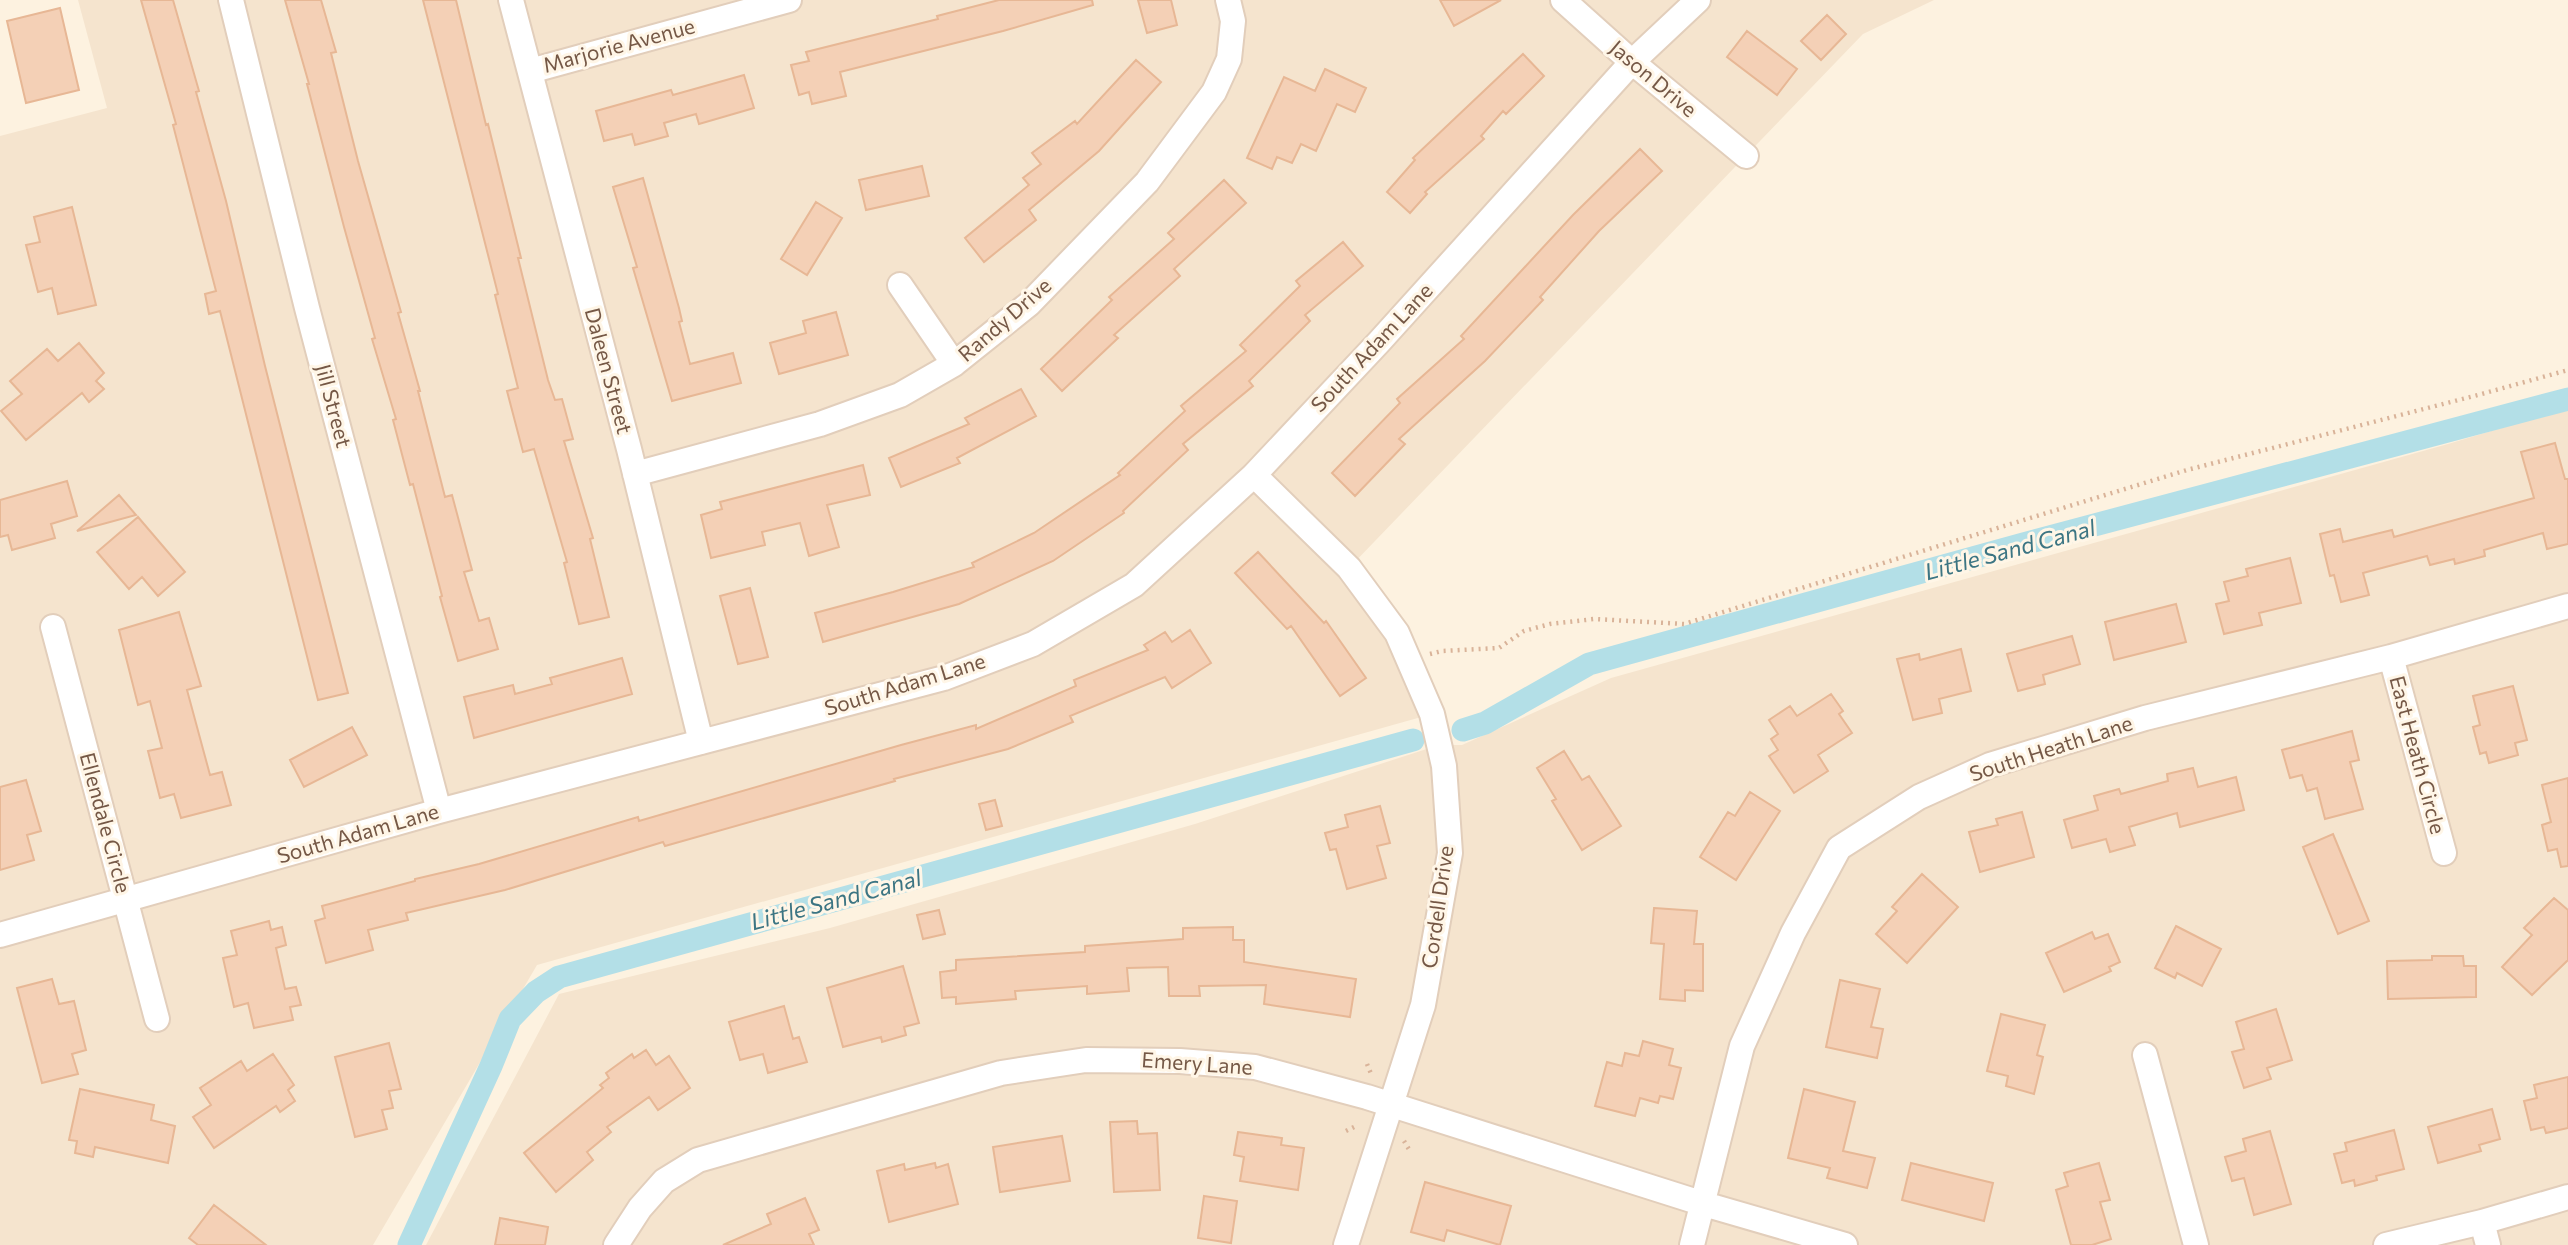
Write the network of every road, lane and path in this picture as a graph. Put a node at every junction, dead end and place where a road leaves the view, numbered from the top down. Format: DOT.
graph roads {
  1 [pos="231,0"];
  2 [pos="511,0"];
  3 [pos="789,0"];
  4 [pos="1228,0"];
  5 [pos="1563,0"];
  6 [pos="1698,0"];
  7 [pos="1632,62"];
  8 [pos="530,71"];
  9 [pos="1746,156"];
  10 [pos="900,285"];
  11 [pos="954,364"];
  12 [pos="2568,370"];
  13 [pos="635,474"];
  14 [pos="1254,475"];
  15 [pos="2568,606"];
  16 [pos="53,627"];
  17 [pos="2391,657"];
  18 [pos="1409,660"];
  19 [pos="701,742"];
  20 [pos="439,811"];
  21 [pos="2444,853"];
  22 [pos="126,900"];
  23 [pos="0,935"];
  24 [pos="157,1019"];
  25 [pos="2145,1055"];
  26 [pos="1367,1064"];
  27 [pos="1373,1077"];
  28 [pos="1390,1104"];
  29 [pos="1358,1125"];
  30 [pos="1346,1131"];
  31 [pos="1404,1140"];
  32 [pos="1410,1151"];
  33 [pos="2568,1197"];
  34 [pos="1704,1204"];
  35 [pos="2485,1233"];
  36 [pos="616,1245"];
  37 [pos="1346,1245"];
  38 [pos="1692,1245"];
  39 [pos="1845,1245"];
  40 [pos="2196,1245"];
  41 [pos="2386,1245"];
  1 -- 20 [label="street, Jill Street"];
  2 -- 8 [label="street, Daleen Street"];
  3 -- 8 [label="street, Marjorie Avenue"];
  4 -- 11 [label="street, Randy Drive"];
  5 -- 7 [label="street, Jason Drive"];
  6 -- 7 [label="street, South Adam Lane"];
  7 -- 9 [label="street, Jason Drive"];
  7 -- 14 [label="street, South Adam Lane"];
  8 -- 13 [label="street, Daleen Street"];
  10 -- 11 [label="street"];
  11 -- 13 [label="street, Randy Drive"];
  12 -- 18 [label="path"];
  13 -- 19 [label="street, Daleen Street"];
  14 -- 18 [label="street, Cordell Drive"];
  14 -- 19 [label="street, South Adam Lane"];
  15 -- 17 [label="street, South Heath Lane"];
  16 -- 22 [label="street, Ellendale Circle"];
  17 -- 21 [label="street, East Heath Circle"];
  17 -- 34 [label="street, South Heath Lane"];
  18 -- 28 [label="street, Cordell Drive"];
  19 -- 20 [label="street, South Adam Lane"];
  20 -- 22 [label="street, South Adam Lane"];
  22 -- 23 [label="street, South Adam Lane"];
  22 -- 24 [label="street, Ellendale Circle"];
  25 -- 40 [label="street"];
  26 -- 27 [label="path"];
  28 -- 34 [label="street, Emery Lane"];
  28 -- 36 [label="street, Emery Lane"];
  28 -- 37 [label="street, Cordell Drive"];
  29 -- 30 [label="path"];
  31 -- 32 [label="path"];
  33 -- 35 [label="street"];
  34 -- 38 [label="street, South Heath Lane"];
  34 -- 39 [label="street, Emery Lane"];
  35 -- 41 [label="street"];
}
